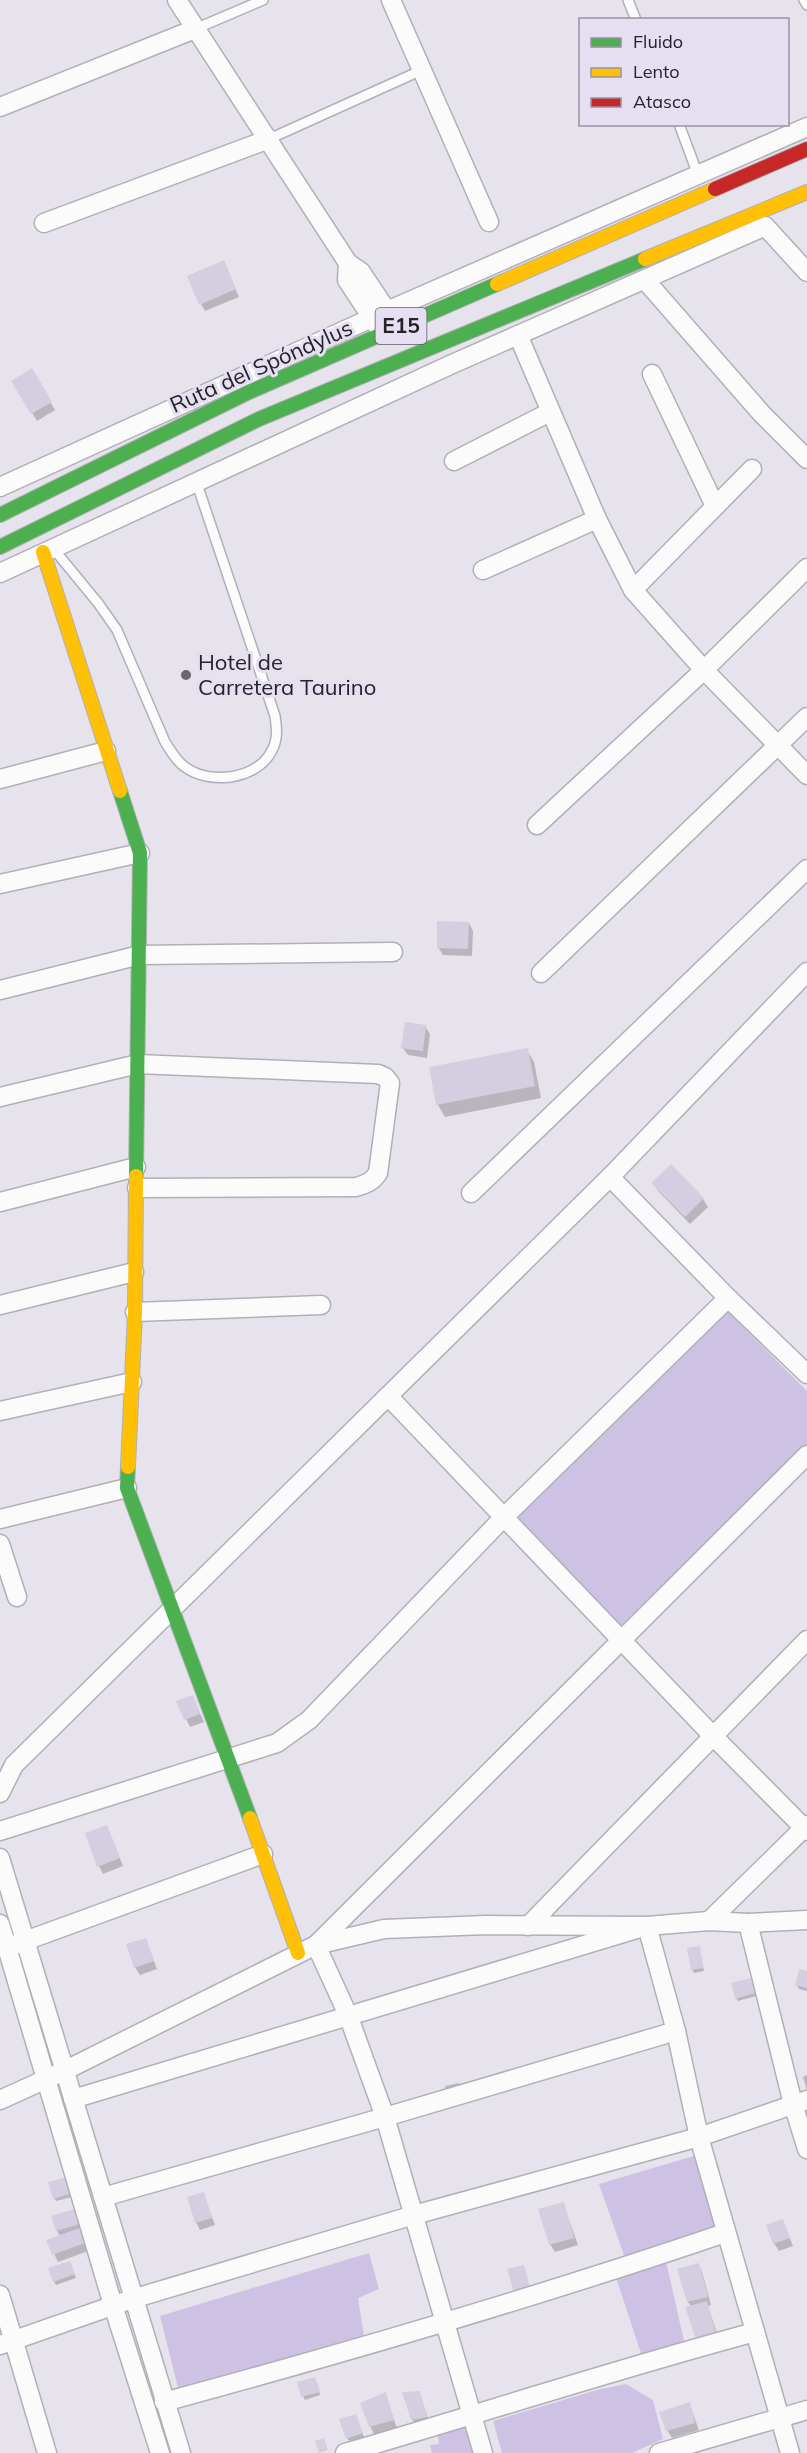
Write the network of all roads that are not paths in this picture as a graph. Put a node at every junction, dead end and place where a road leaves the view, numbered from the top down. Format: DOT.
graph roads {
  1 [pos="177,0"];
  2 [pos="263,0"];
  3 [pos="391,0"];
  4 [pos="628,0"];
  5 [pos="804,0"];
  6 [pos="807,5"];
  7 [pos="635,18"];
  8 [pos="195,29"];
  9 [pos="422,70"];
  10 [pos="0,107"];
  11 [pos="680,126"];
  12 [pos="807,127"];
  13 [pos="269,139"];
  14 [pos="807,149"];
  15 [pos="699,176"];
  16 [pos="807,192"];
  17 [pos="807,207"];
  18 [pos="489,222"];
  19 [pos="44,223"];
  20 [pos="765,226"];
  21 [pos="807,272"];
  22 [pos="645,280"];
  23 [pos="379,315"];
  24 [pos="384,334"];
  25 [pos="518,335"];
  26 [pos="396,363"];
  27 [pos="652,374"];
  28 [pos="406,385"];
  29 [pos="550,412"];
  30 [pos="807,459"];
  31 [pos="454,462"];
  32 [pos="752,469"];
  33 [pos="196,481"];
  34 [pos="0,487"];
  35 [pos="715,506"];
  36 [pos="0,514"];
  37 [pos="597,519"];
  38 [pos="0,547"];
  39 [pos="47,550"];
  40 [pos="807,568"];
  41 [pos="483,570"];
  42 [pos="0,573"];
  43 [pos="633,590"];
  44 [pos="704,670"];
  45 [pos="807,717"];
  46 [pos="778,745"];
  47 [pos="106,751"];
  48 [pos="807,775"];
  49 [pos="0,779"];
  50 [pos="537,825"];
  51 [pos="140,853"];
  52 [pos="807,869"];
  53 [pos="0,884"];
  54 [pos="393,952"];
  55 [pos="140,955"];
  56 [pos="807,972"];
  57 [pos="541,973"];
  58 [pos="0,990"];
  59 [pos="138,1064"];
  60 [pos="0,1097"];
  61 [pos="136,1167"];
  62 [pos="610,1177"];
  63 [pos="137,1188"];
  64 [pos="471,1193"];
  65 [pos="0,1202"];
  66 [pos="134,1272"];
  67 [pos="728,1298"];
  68 [pos="0,1305"];
  69 [pos="321,1305"];
  70 [pos="135,1312"];
  71 [pos="807,1374"];
  72 [pos="132,1382"];
  73 [pos="388,1396"];
  74 [pos="0,1411"];
  75 [pos="807,1455"];
  76 [pos="127,1488"];
  77 [pos="0,1518"];
  78 [pos="503,1518"];
  79 [pos="0,1544"];
  80 [pos="17,1597"];
  81 [pos="172,1610"];
  82 [pos="620,1639"];
  83 [pos="807,1640"];
  84 [pos="713,1736"];
  85 [pos="229,1758"];
  86 [pos="0,1793"];
  87 [pos="806,1828"];
  88 [pos="0,1831"];
  89 [pos="263,1854"];
  90 [pos="0,1858"];
  91 [pos="807,1920"];
  92 [pos="709,1921"];
  93 [pos="748,1923"];
  94 [pos="0,1924"];
  95 [pos="528,1926"];
  96 [pos="647,1926"];
  97 [pos="25,1940"];
  98 [pos="316,1944"];
  99 [pos="3,1949"];
  100 [pos="298,1953"];
  101 [pos="348,2015"];
  102 [pos="676,2031"];
  103 [pos="63,2071"];
  104 [pos="46,2080"];
  105 [pos="74,2099"];
  106 [pos="0,2100"];
  107 [pos="800,2102"];
  108 [pos="386,2118"];
  109 [pos="699,2137"];
  110 [pos="807,2149"];
  111 [pos="103,2197"];
  112 [pos="414,2215"];
  113 [pos="725,2233"];
  114 [pos="0,2295"];
  115 [pos="132,2299"];
  116 [pos="112,2305"];
  117 [pos="444,2322"];
  118 [pos="755,2332"];
  119 [pos="7,2342"];
  120 [pos="164,2402"];
  121 [pos="807,2410"];
  122 [pos="473,2416"];
  123 [pos="779,2418"];
  124 [pos="47,2453"];
  125 [pos="160,2453"];
  126 [pos="181,2453"];
  127 [pos="345,2453"];
  128 [pos="483,2453"];
  129 [pos="659,2453"];
  130 [pos="790,2453"];
  1 -- 8 [label="street"];
  2 -- 8 [label="lane"];
  3 -- 9 [label="street"];
  4 -- 7 [label="lane"];
  5 -- 6 [label="lane"];
  8 -- 10 [label="street"];
  8 -- 13 [label="street"];
  9 -- 13 [label="lane"];
  9 -- 18 [label="street"];
  11 -- 15 [label="lane"];
  12 -- 15 [label="street"];
  13 -- 19 [label="street"];
  13 -- 23 [label="street"];
  14 -- 24 [label="main road, Ruta del Spóndylus / E15"];
  15 -- 23 [label="street"];
  16 -- 26 [label="main road, E15"];
  17 -- 20 [label="street"];
  20 -- 21 [label="street"];
  20 -- 22 [label="street"];
  22 -- 25 [label="street"];
  22 -- 30 [label="street"];
  23 -- 24 [label="street"];
  23 -- 34 [label="street"];
  24 -- 26 [label="street"];
  24 -- 36 [label="main road, Ruta del Spóndylus / E15"];
  25 -- 28 [label="street"];
  25 -- 29 [label="street"];
  26 -- 28 [label="street"];
  26 -- 38 [label="main road, E15"];
  27 -- 35 [label="street"];
  28 -- 33 [label="street"];
  29 -- 31 [label="street"];
  29 -- 37 [label="street"];
  32 -- 35 [label="street"];
  33 -- 39 [label="street"];
  33 -- 39 [label="lane"];
  35 -- 43 [label="street"];
  37 -- 41 [label="street"];
  37 -- 43 [label="street"];
  39 -- 42 [label="street"];
  39 -- 47 [label="main road"];
  40 -- 44 [label="street"];
  43 -- 44 [label="street"];
  44 -- 46 [label="street"];
  44 -- 50 [label="street"];
  45 -- 46 [label="street"];
  46 -- 48 [label="street"];
  46 -- 57 [label="street"];
  47 -- 49 [label="street"];
  47 -- 51 [label="main road"];
  51 -- 53 [label="street"];
  51 -- 55 [label="main road"];
  52 -- 64 [label="street"];
  54 -- 55 [label="street"];
  55 -- 58 [label="street"];
  55 -- 59 [label="main road"];
  56 -- 62 [label="street"];
  59 -- 60 [label="street"];
  59 -- 61 [label="main road"];
  59 -- 63 [label="street"];
  61 -- 63 [label="main road"];
  61 -- 65 [label="street"];
  62 -- 67 [label="street"];
  62 -- 73 [label="street"];
  63 -- 66 [label="main road"];
  66 -- 68 [label="street"];
  66 -- 70 [label="main road"];
  67 -- 71 [label="street"];
  67 -- 78 [label="street"];
  69 -- 70 [label="street"];
  70 -- 72 [label="main road"];
  72 -- 74 [label="street"];
  72 -- 76 [label="main road"];
  73 -- 78 [label="street"];
  73 -- 81 [label="street"];
  75 -- 82 [label="street"];
  76 -- 77 [label="street"];
  76 -- 81 [label="main road"];
  78 -- 82 [label="street"];
  78 -- 85 [label="street"];
  79 -- 80 [label="street"];
  81 -- 85 [label="main road"];
  81 -- 86 [label="street"];
  82 -- 84 [label="street"];
  82 -- 98 [label="street"];
  83 -- 84 [label="street"];
  84 -- 87 [label="street"];
  84 -- 95 [label="street"];
  85 -- 88 [label="street"];
  85 -- 89 [label="main road"];
  87 -- 92 [label="street"];
  89 -- 97 [label="street"];
  89 -- 100 [label="main road"];
  90 -- 97 [label="street"];
  91 -- 93 [label="street"];
  92 -- 93 [label="street"];
  92 -- 96 [label="street"];
  93 -- 107 [label="street"];
  94 -- 99 [label="street"];
  95 -- 96 [label="street"];
  95 -- 98 [label="street"];
  96 -- 101 [label="street"];
  96 -- 102 [label="street"];
  97 -- 99 [label="street"];
  97 -- 103 [label="street"];
  98 -- 100 [label="street"];
  98 -- 101 [label="street"];
  99 -- 104 [label="street"];
  100 -- 103 [label="street"];
  101 -- 105 [label="street"];
  101 -- 108 [label="street"];
  102 -- 108 [label="street"];
  102 -- 109 [label="street"];
  103 -- 104 [label="street"];
  103 -- 105 [label="street"];
  104 -- 106 [label="street"];
  104 -- 116 [label="street"];
  105 -- 111 [label="street"];
  107 -- 109 [label="street"];
  107 -- 110 [label="street"];
  108 -- 111 [label="street"];
  108 -- 112 [label="street"];
  109 -- 112 [label="street"];
  109 -- 113 [label="street"];
  111 -- 115 [label="street"];
  112 -- 115 [label="street"];
  112 -- 117 [label="street"];
  113 -- 117 [label="street"];
  113 -- 118 [label="street"];
  114 -- 119 [label="street"];
  115 -- 116 [label="street"];
  115 -- 120 [label="street"];
  116 -- 119 [label="street"];
  116 -- 125 [label="street"];
  117 -- 120 [label="street"];
  117 -- 122 [label="street"];
  118 -- 122 [label="street"];
  118 -- 123 [label="street"];
  119 -- 124 [label="street"];
  120 -- 126 [label="street"];
  121 -- 123 [label="street"];
  122 -- 127 [label="street"];
  122 -- 128 [label="street"];
  123 -- 129 [label="street"];
  123 -- 130 [label="street"];
}
